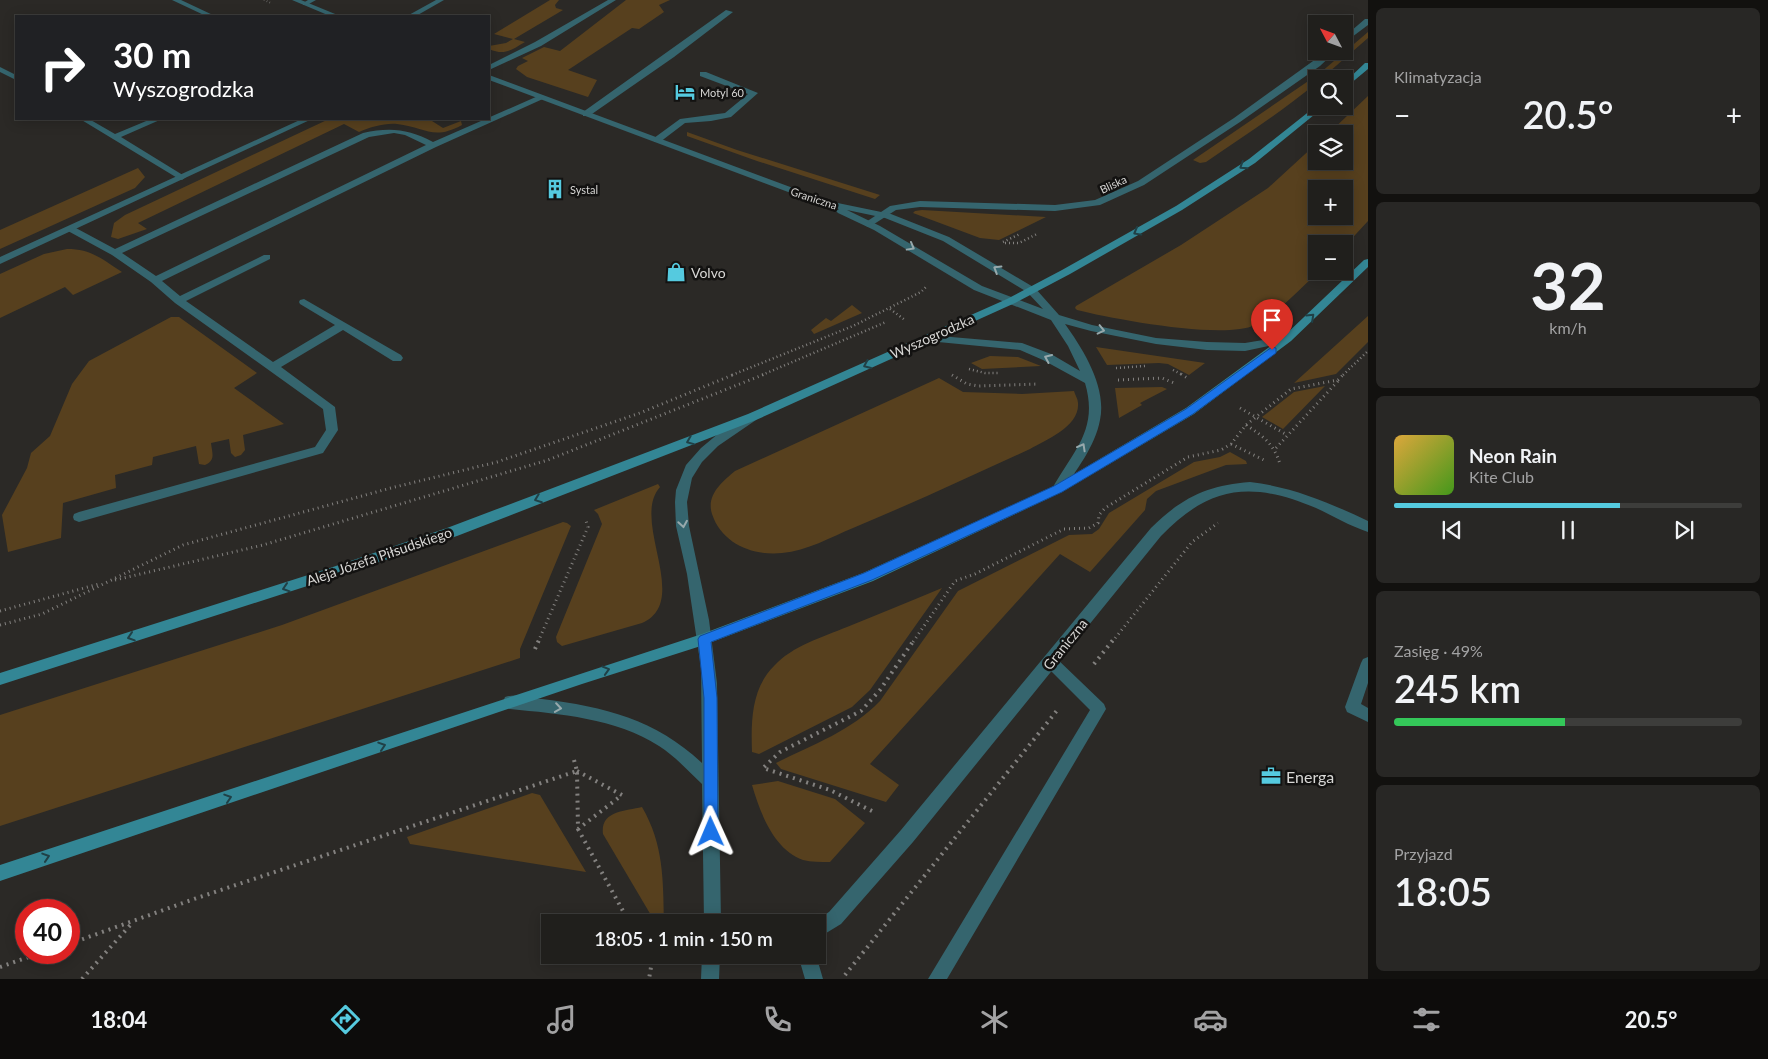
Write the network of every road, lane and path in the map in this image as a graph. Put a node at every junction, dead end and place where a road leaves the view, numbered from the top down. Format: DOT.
graph roads {
  1 [pos="174,0"];
  2 [pos="295,0"];
  3 [pos="313,0"];
  4 [pos="441,0"];
  5 [pos="613,0"];
  6 [pos="305,4"];
  7 [pos="729,12"];
  8 [pos="210,15"];
  9 [pos="333,15"];
  10 [pos="414,15"];
  11 [pos="1368,21"];
  12 [pos="1353,34"];
  13 [pos="1320,60"];
  14 [pos="1368,65"];
  15 [pos="490,68"];
  16 [pos="0,69"];
  17 [pos="703,74"];
  18 [pos="15,77"];
  19 [pos="490,77"];
  20 [pos="1353,79"];
  21 [pos="541,98"];
  22 [pos="586,114"];
  23 [pos="1310,115"];
  24 [pos="86,120"];
  25 [pos="156,120"];
  26 [pos="306,120"];
  27 [pos="475,120"];
  28 [pos="482,124"];
  29 [pos="115,137"];
  30 [pos="657,140"];
  31 [pos="434,145"];
  32 [pos="182,177"];
  33 [pos="826,203"];
  34 [pos="882,214"];
  35 [pos="868,224"];
  36 [pos="71,229"];
  37 [pos="115,253"];
  38 [pos="267,257"];
  39 [pos="0,261"];
  40 [pos="1368,262"];
  41 [pos="155,280"];
  42 [pos="928,284"];
  43 [pos="1031,290"];
  44 [pos="179,301"];
  45 [pos="1011,301"];
  46 [pos="304,302"];
  47 [pos="1054,317"];
  48 [pos="886,322"];
  49 [pos="343,325"];
  50 [pos="928,338"];
  51 [pos="1287,339"];
  52 [pos="1368,351"];
  53 [pos="397,358"];
  54 [pos="272,367"];
  55 [pos="952,375"];
  56 [pos="1111,380"];
  57 [pos="1338,380"];
  58 [pos="1090,381"];
  59 [pos="1044,384"];
  60 [pos="1174,384"];
  61 [pos="752,417"];
  62 [pos="1246,426"];
  63 [pos="1231,444"];
  64 [pos="1276,448"];
  65 [pos="1058,489"];
  66 [pos="79,517"];
  67 [pos="584,518"];
  68 [pos="1368,527"];
  69 [pos="108,582"];
  70 [pos="0,611"];
  71 [pos="0,625"];
  72 [pos="704,639"];
  73 [pos="536,649"];
  74 [pos="1050,661"];
  75 [pos="1368,662"];
  76 [pos="0,679"];
  77 [pos="510,702"];
  78 [pos="1368,715"];
  79 [pos="574,760"];
  80 [pos="577,771"];
  81 [pos="710,781"];
  82 [pos="872,811"];
  83 [pos="578,829"];
  84 [pos="0,872"];
  85 [pos="625,914"];
  86 [pos="712,914"];
  87 [pos="134,921"];
  88 [pos="826,924"];
  89 [pos="80,940"];
  90 [pos="15,962"];
  91 [pos="650,964"];
  92 [pos="711,964"];
  93 [pos="810,964"];
  94 [pos="0,967"];
  95 [pos="82,979"];
  96 [pos="649,979"];
  97 [pos="710,979"];
  98 [pos="814,979"];
  99 [pos="937,979"];
  1 -- 8 [label="street"];
  2 -- 6 [label="street"];
  3 -- 6 [label="street"];
  4 -- 10 [label="street"];
  5 -- 15 [label="street"];
  6 -- 9 [label="street"];
  7 -- 22 [label="street"];
  11 -- 12 [label="street"];
  13 -- 34 [label="street, Bliska"];
  14 -- 20 [label="main road"];
  16 -- 18 [label="street"];
  17 -- 30 [label="street"];
  19 -- 21 [label="street, Graniczna"];
  21 -- 22 [label="street, Graniczna"];
  21 -- 28 [label="street"];
  22 -- 30 [label="street, Graniczna"];
  23 -- 43 [label="main road, Wyszogrodzka, one-way"];
  24 -- 29 [label="street"];
  25 -- 29 [label="street"];
  26 -- 32 [label="street"];
  27 -- 28 [label="street"];
  28 -- 31 [label="street"];
  29 -- 32 [label="street"];
  30 -- 33 [label="street, Graniczna"];
  31 -- 37 [label="street"];
  31 -- 41 [label="street"];
  32 -- 36 [label="street"];
  33 -- 34 [label="street, Graniczna"];
  33 -- 35 [label="street"];
  34 -- 35 [label="street, Bliska"];
  43 -- 34 [label="street, Graniczna, one-way"];
  35 -- 45 [label="street, one-way"];
  36 -- 37 [label="street"];
  36 -- 39 [label="street"];
  37 -- 41 [label="street"];
  38 -- 44 [label="street"];
  51 -- 40 [label="main road, one-way"];
  41 -- 44 [label="street"];
  42 -- 69 [label="path"];
  43 -- 45 [label="main road, Wyszogrodzka"];
  43 -- 47 [label="street, Graniczna"];
  44 -- 54 [label="street"];
  45 -- 47 [label="street"];
  45 -- 50 [label="main road, Wyszogrodzka"];
  46 -- 49 [label="street"];
  47 -- 51 [label="street, one-way"];
  47 -- 58 [label="street, Graniczna"];
  48 -- 69 [label="path"];
  49 -- 53 [label="street"];
  49 -- 54 [label="street"];
  58 -- 50 [label="street, one-way"];
  50 -- 61 [label="main road, Wyszogrodzka, one-way"];
  51 -- 65 [label="main road"];
  52 -- 57 [label="path"];
  54 -- 66 [label="street"];
  55 -- 59 [label="path"];
  56 -- 60 [label="path"];
  57 -- 62 [label="path"];
  57 -- 64 [label="path"];
  65 -- 58 [label="street, Graniczna, one-way"];
  61 -- 72 [label="street, Wyszogrodzka, one-way"];
  61 -- 76 [label="main road, Aleja Józefa Piłsudskiego, one-way"];
  62 -- 63 [label="path"];
  62 -- 64 [label="path"];
  63 -- 64 [label="path"];
  63 -- 82 [label="path"];
  65 -- 72 [label="main road"];
  67 -- 73 [label="path"];
  68 -- 74 [label="street, Graniczna"];
  69 -- 70 [label="path"];
  69 -- 71 [label="path"];
  77 -- 72 [label="main road, one-way"];
  72 -- 81 [label="street, Wyszogrodzka"];
  74 -- 88 [label="street, Graniczna"];
  74 -- 99 [label="street"];
  75 -- 78 [label="street"];
  77 -- 81 [label="street, one-way"];
  84 -- 77 [label="main road, one-way"];
  79 -- 80 [label="path"];
  80 -- 83 [label="path"];
  80 -- 83 [label="path"];
  80 -- 87 [label="path"];
  81 -- 86 [label="street, Wyszogrodzka"];
  83 -- 85 [label="path"];
  87 -- 89 [label="path"];
  87 -- 95 [label="path"];
  90 -- 94 [label="path"];
  91 -- 96 [label="path"];
  92 -- 97 [label="street"];
  93 -- 98 [label="street"];
}
